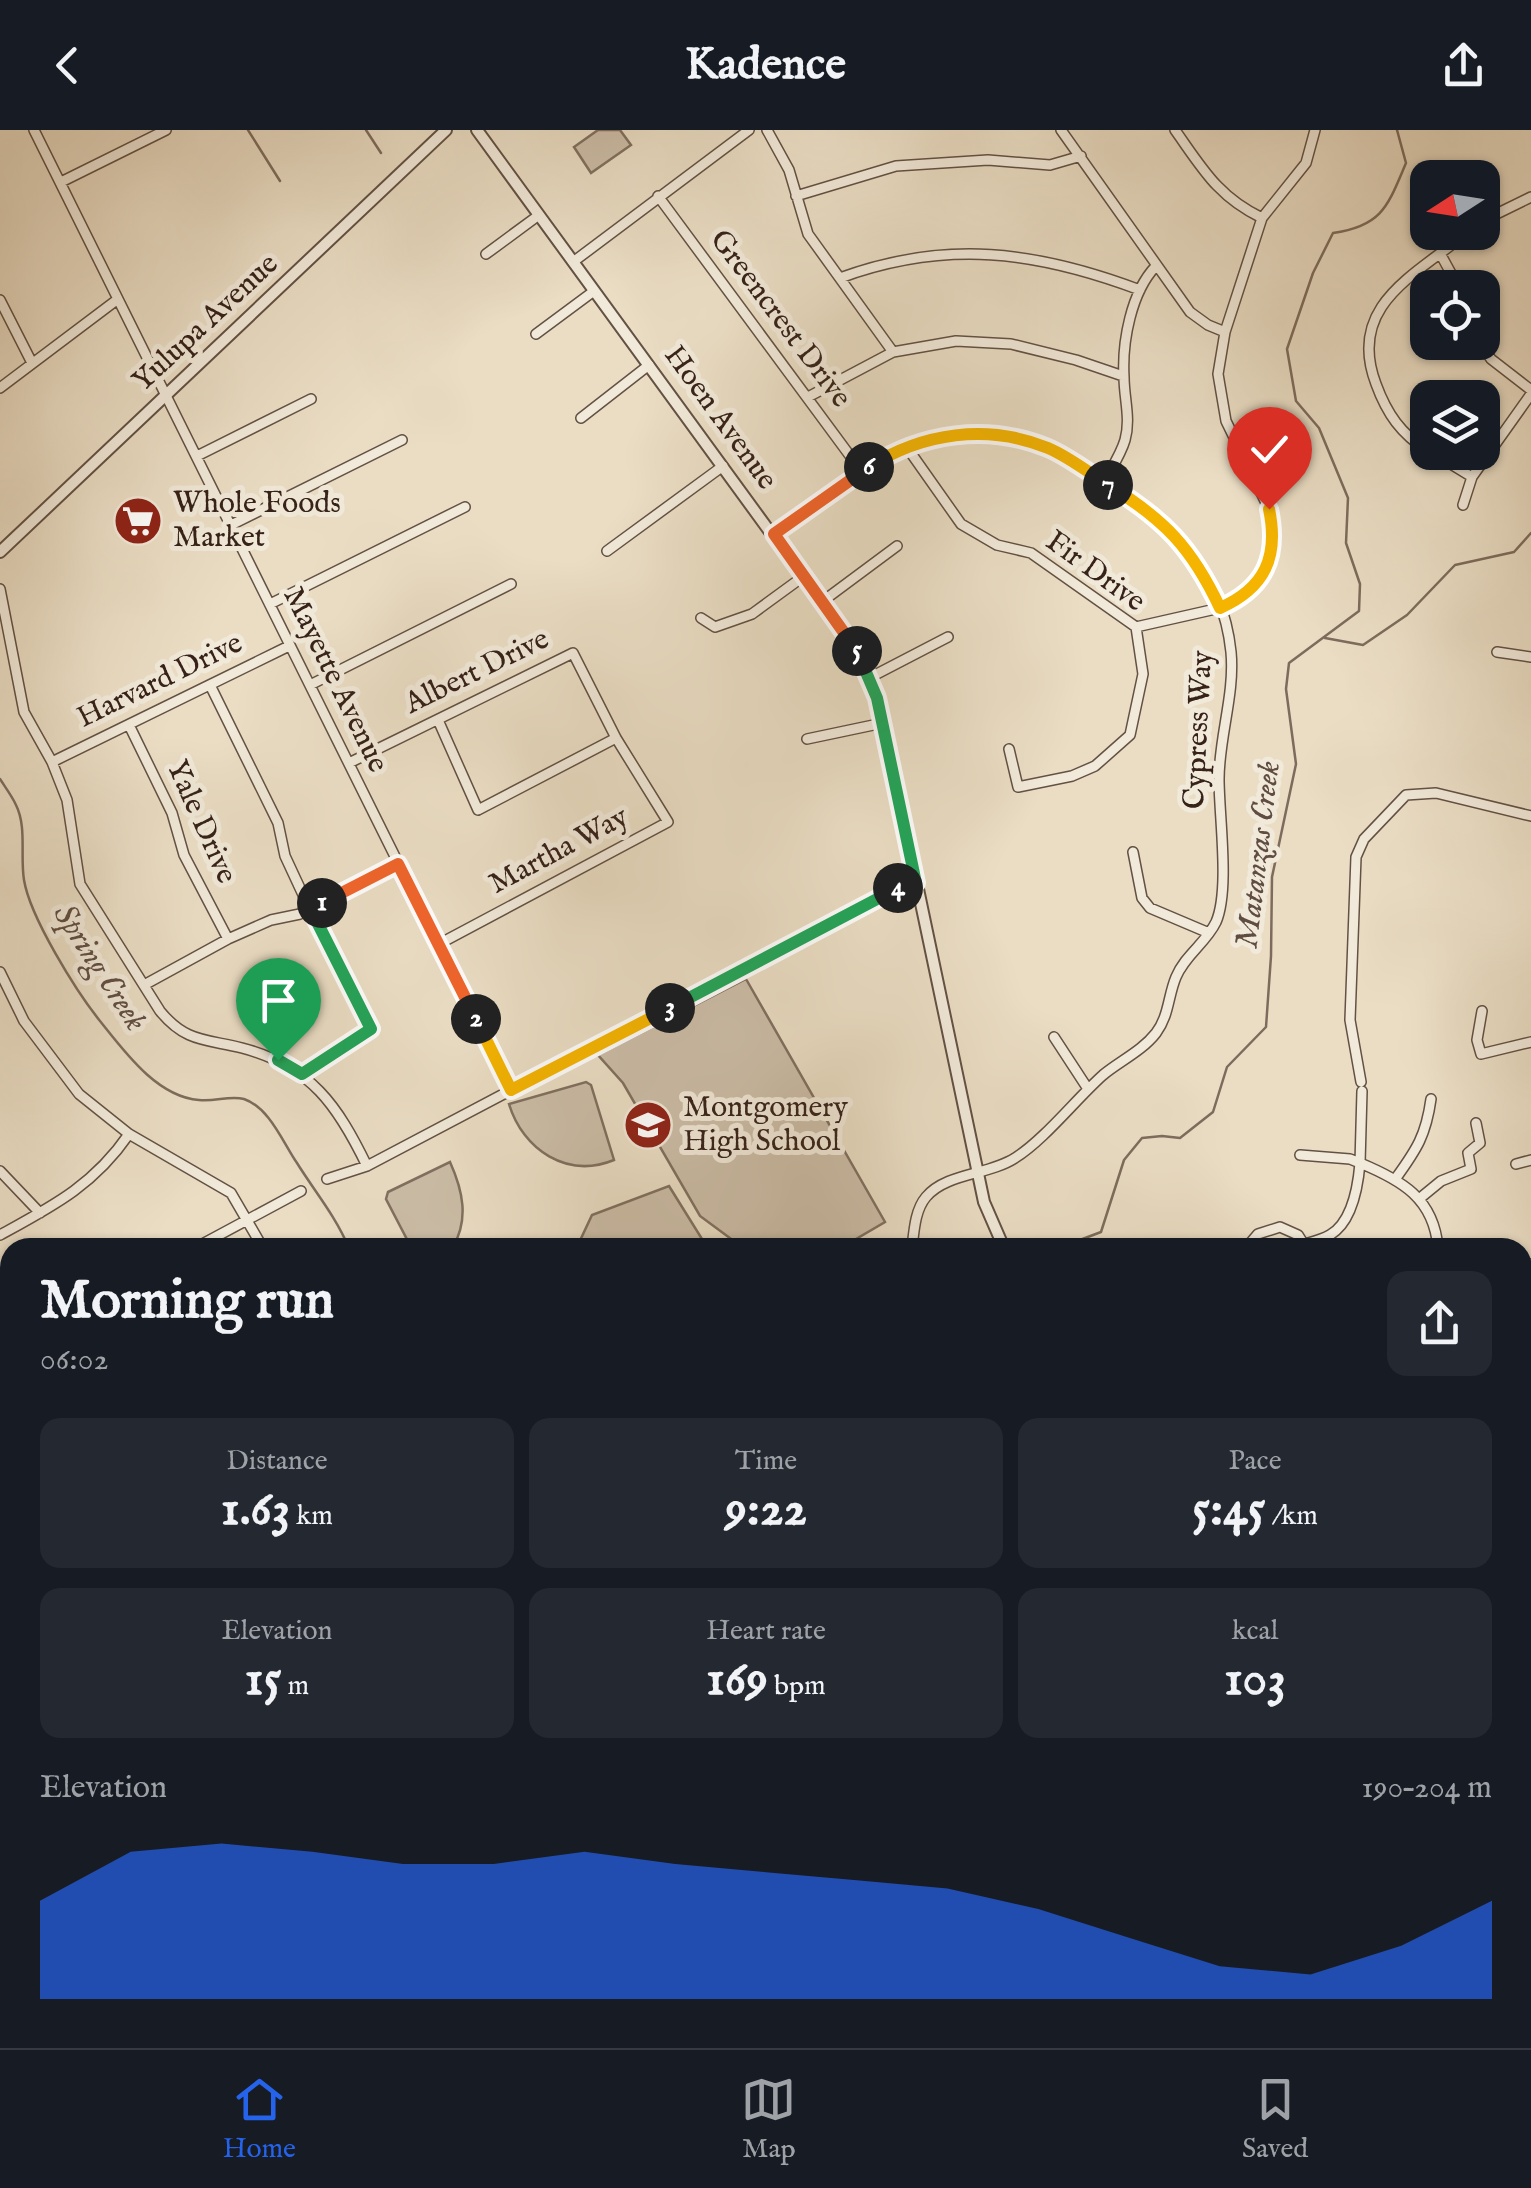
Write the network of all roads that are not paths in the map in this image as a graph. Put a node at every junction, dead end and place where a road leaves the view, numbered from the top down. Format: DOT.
graph roads {
  1 [pos="34,130"];
  2 [pos="166,130"];
  3 [pos="446,130"];
  4 [pos="477,130"];
  5 [pos="749,130"];
  6 [pos="766,130"];
  7 [pos="1061,130"];
  8 [pos="1174,130"];
  9 [pos="1315,130"];
  10 [pos="1082,156"];
  11 [pos="61,182"];
  12 [pos="658,196"];
  13 [pos="796,196"];
  14 [pos="1531,198"];
  15 [pos="1500,212"];
  16 [pos="539,214"];
  17 [pos="1262,218"];
  18 [pos="1447,250"];
  19 [pos="486,254"];
  20 [pos="1441,255"];
  21 [pos="573,262"];
  22 [pos="1156,266"];
  23 [pos="1449,270"];
  24 [pos="840,278"];
  25 [pos="1140,290"];
  26 [pos="594,291"];
  27 [pos="118,298"];
  28 [pos="0,300"];
  29 [pos="1226,332"];
  30 [pos="536,334"];
  31 [pos="893,352"];
  32 [pos="1492,360"];
  33 [pos="32,362"];
  34 [pos="649,365"];
  35 [pos="1124,376"];
  36 [pos="0,388"];
  37 [pos="1531,392"];
  38 [pos="165,396"];
  39 [pos="808,397"];
  40 [pos="310,399"];
  41 [pos="581,418"];
  42 [pos="402,440"];
  43 [pos="1410,440"];
  44 [pos="906,446"];
  45 [pos="196,456"];
  46 [pos="723,466"];
  47 [pos="1460,470"];
  48 [pos="862,472"];
  49 [pos="1472,477"];
  50 [pos="1104,482"];
  51 [pos="1463,505"];
  52 [pos="465,507"];
  53 [pos="231,524"];
  54 [pos="774,534"];
  55 [pos="898,546"];
  56 [pos="607,551"];
  57 [pos="0,552"];
  58 [pos="804,576"];
  59 [pos="511,584"];
  60 [pos="0,589"];
  61 [pos="822,601"];
  62 [pos="270,604"];
  63 [pos="1220,608"];
  64 [pos="701,618"];
  65 [pos="1136,627"];
  66 [pos="948,636"];
  67 [pos="289,646"];
  68 [pos="1497,652"];
  69 [pos="1531,656"];
  70 [pos="869,678"];
  71 [pos="210,685"];
  72 [pos="310,685"];
  73 [pos="438,720"];
  74 [pos="130,724"];
  75 [pos="883,724"];
  76 [pos="616,738"];
  77 [pos="808,740"];
  78 [pos="1010,749"];
  79 [pos="52,762"];
  80 [pos="349,763"];
  81 [pos="1531,816"];
  82 [pos="1133,852"];
  83 [pos="398,864"];
  84 [pos="916,883"];
  85 [pos="310,908"];
  86 [pos="1209,934"];
  87 [pos="228,939"];
  88 [pos="439,944"];
  89 [pos="0,972"];
  90 [pos="144,984"];
  91 [pos="1482,1011"];
  92 [pos="1054,1037"];
  93 [pos="1531,1042"];
  94 [pos="302,1074"];
  95 [pos="1088,1089"];
  96 [pos="511,1090"];
  97 [pos="1431,1099"];
  98 [pos="1476,1124"];
  99 [pos="129,1134"];
  100 [pos="1300,1155"];
  101 [pos="1531,1160"];
  102 [pos="1360,1164"];
  103 [pos="1516,1164"];
  104 [pos="367,1166"];
  105 [pos="0,1171"];
  106 [pos="977,1172"];
  107 [pos="1396,1178"];
  108 [pos="327,1179"];
  109 [pos="301,1191"];
  110 [pos="1419,1199"];
  111 [pos="40,1213"];
  112 [pos="247,1219"];
  113 [pos="0,1235"];
  114 [pos="213,1238"];
  115 [pos="257,1238"];
  116 [pos="914,1238"];
  117 [pos="999,1238"];
  118 [pos="1255,1238"];
  119 [pos="1300,1238"];
  120 [pos="1321,1238"];
  121 [pos="1436,1238"];
  1 -- 11 [label="street, Mayette Avenue"];
  2 -- 11 [label="street"];
  3 -- 38 [label="street, Yulupa Avenue"];
  4 -- 16 [label="street, Hoen Avenue"];
  5 -- 12 [label="street"];
  6 -- 13 [label="street"];
  7 -- 10 [label="street"];
  8 -- 17 [label="street"];
  9 -- 17 [label="street"];
  10 -- 13 [label="street"];
  10 -- 22 [label="street"];
  11 -- 27 [label="street, Mayette Avenue"];
  12 -- 21 [label="street"];
  12 -- 39 [label="street, Greencrest Drive"];
  13 -- 24 [label="street"];
  14 -- 15 [label="street"];
  16 -- 19 [label="street"];
  16 -- 21 [label="street, Hoen Avenue"];
  17 -- 29 [label="street"];
  18 -- 20 [label="street"];
  20 -- 23 [label="street"];
  20 -- 43 [label="street"];
  21 -- 26 [label="street, Hoen Avenue"];
  22 -- 25 [label="street"];
  22 -- 29 [label="street"];
  24 -- 25 [label="street"];
  24 -- 31 [label="street"];
  25 -- 35 [label="street"];
  26 -- 30 [label="street"];
  26 -- 34 [label="street, Hoen Avenue"];
  27 -- 33 [label="street"];
  27 -- 38 [label="street, Mayette Avenue"];
  28 -- 33 [label="street"];
  29 -- 63 [label="street"];
  31 -- 35 [label="street"];
  31 -- 39 [label="street"];
  32 -- 37 [label="street"];
  33 -- 36 [label="street"];
  34 -- 41 [label="street"];
  34 -- 46 [label="street, Hoen Avenue"];
  35 -- 50 [label="street"];
  37 -- 49 [label="street"];
  38 -- 45 [label="street, Mayette Avenue"];
  38 -- 57 [label="street, Yulupa Avenue"];
  39 -- 48 [label="street, Greencrest Drive"];
  40 -- 45 [label="street"];
  42 -- 53 [label="street"];
  44 -- 48 [label="street, Cypress Way"];
  44 -- 50 [label="street, Cypress Way"];
  44 -- 65 [label="street, Fir Drive"];
  45 -- 53 [label="street, Mayette Avenue"];
  46 -- 54 [label="street, Hoen Avenue"];
  46 -- 56 [label="street"];
  47 -- 49 [label="street"];
  48 -- 54 [label="street, Cypress Way"];
  49 -- 51 [label="street"];
  50 -- 63 [label="street, Cypress Way"];
  52 -- 62 [label="street"];
  53 -- 62 [label="street, Mayette Avenue"];
  54 -- 58 [label="street, Hoen Avenue"];
  55 -- 61 [label="street"];
  58 -- 61 [label="street, Hoen Avenue"];
  58 -- 64 [label="street"];
  59 -- 72 [label="street"];
  60 -- 79 [label="street"];
  61 -- 70 [label="street, Hoen Avenue"];
  62 -- 67 [label="street, Mayette Avenue"];
  63 -- 65 [label="street"];
  63 -- 86 [label="street, Cypress Way"];
  65 -- 78 [label="street, Fir Drive"];
  66 -- 70 [label="street"];
  67 -- 71 [label="street, Harvard Drive"];
  67 -- 72 [label="street, Mayette Avenue"];
  68 -- 69 [label="street"];
  70 -- 75 [label="street, Hoen Avenue"];
  71 -- 74 [label="street, Harvard Drive"];
  71 -- 85 [label="street"];
  72 -- 80 [label="street, Mayette Avenue"];
  73 -- 76 [label="street, Albert Drive"];
  73 -- 76 [label="street"];
  73 -- 80 [label="street, Albert Drive"];
  74 -- 79 [label="street, Harvard Drive"];
  74 -- 87 [label="street, Yale Drive"];
  75 -- 77 [label="street"];
  75 -- 84 [label="street, Hoen Avenue"];
  76 -- 88 [label="street, Martha Way"];
  79 -- 90 [label="street"];
  80 -- 83 [label="street, Mayette Avenue"];
  81 -- 102 [label="street"];
  82 -- 86 [label="street"];
  83 -- 85 [label="street"];
  83 -- 88 [label="street, Mayette Avenue"];
  84 -- 96 [label="street"];
  84 -- 106 [label="street, Hoen Avenue"];
  85 -- 87 [label="street"];
  85 -- 94 [label="street"];
  86 -- 95 [label="street, Cypress Way"];
  87 -- 90 [label="street"];
  88 -- 96 [label="street, Mayette Avenue"];
  89 -- 99 [label="street"];
  90 -- 94 [label="street"];
  91 -- 93 [label="street"];
  92 -- 95 [label="street"];
  94 -- 104 [label="street"];
  95 -- 106 [label="street, Cypress Way"];
  96 -- 104 [label="street"];
  97 -- 107 [label="street"];
  98 -- 110 [label="street"];
  99 -- 111 [label="street"];
  99 -- 112 [label="street"];
  100 -- 102 [label="street"];
  101 -- 103 [label="street"];
  102 -- 107 [label="street"];
  102 -- 120 [label="street"];
  104 -- 108 [label="street"];
  105 -- 111 [label="street"];
  106 -- 116 [label="street"];
  106 -- 117 [label="street, Hoen Avenue"];
  107 -- 110 [label="street"];
  109 -- 112 [label="street"];
  110 -- 121 [label="street"];
  111 -- 113 [label="street"];
  112 -- 114 [label="street"];
  112 -- 115 [label="street"];
  118 -- 119 [label="street"];
}
